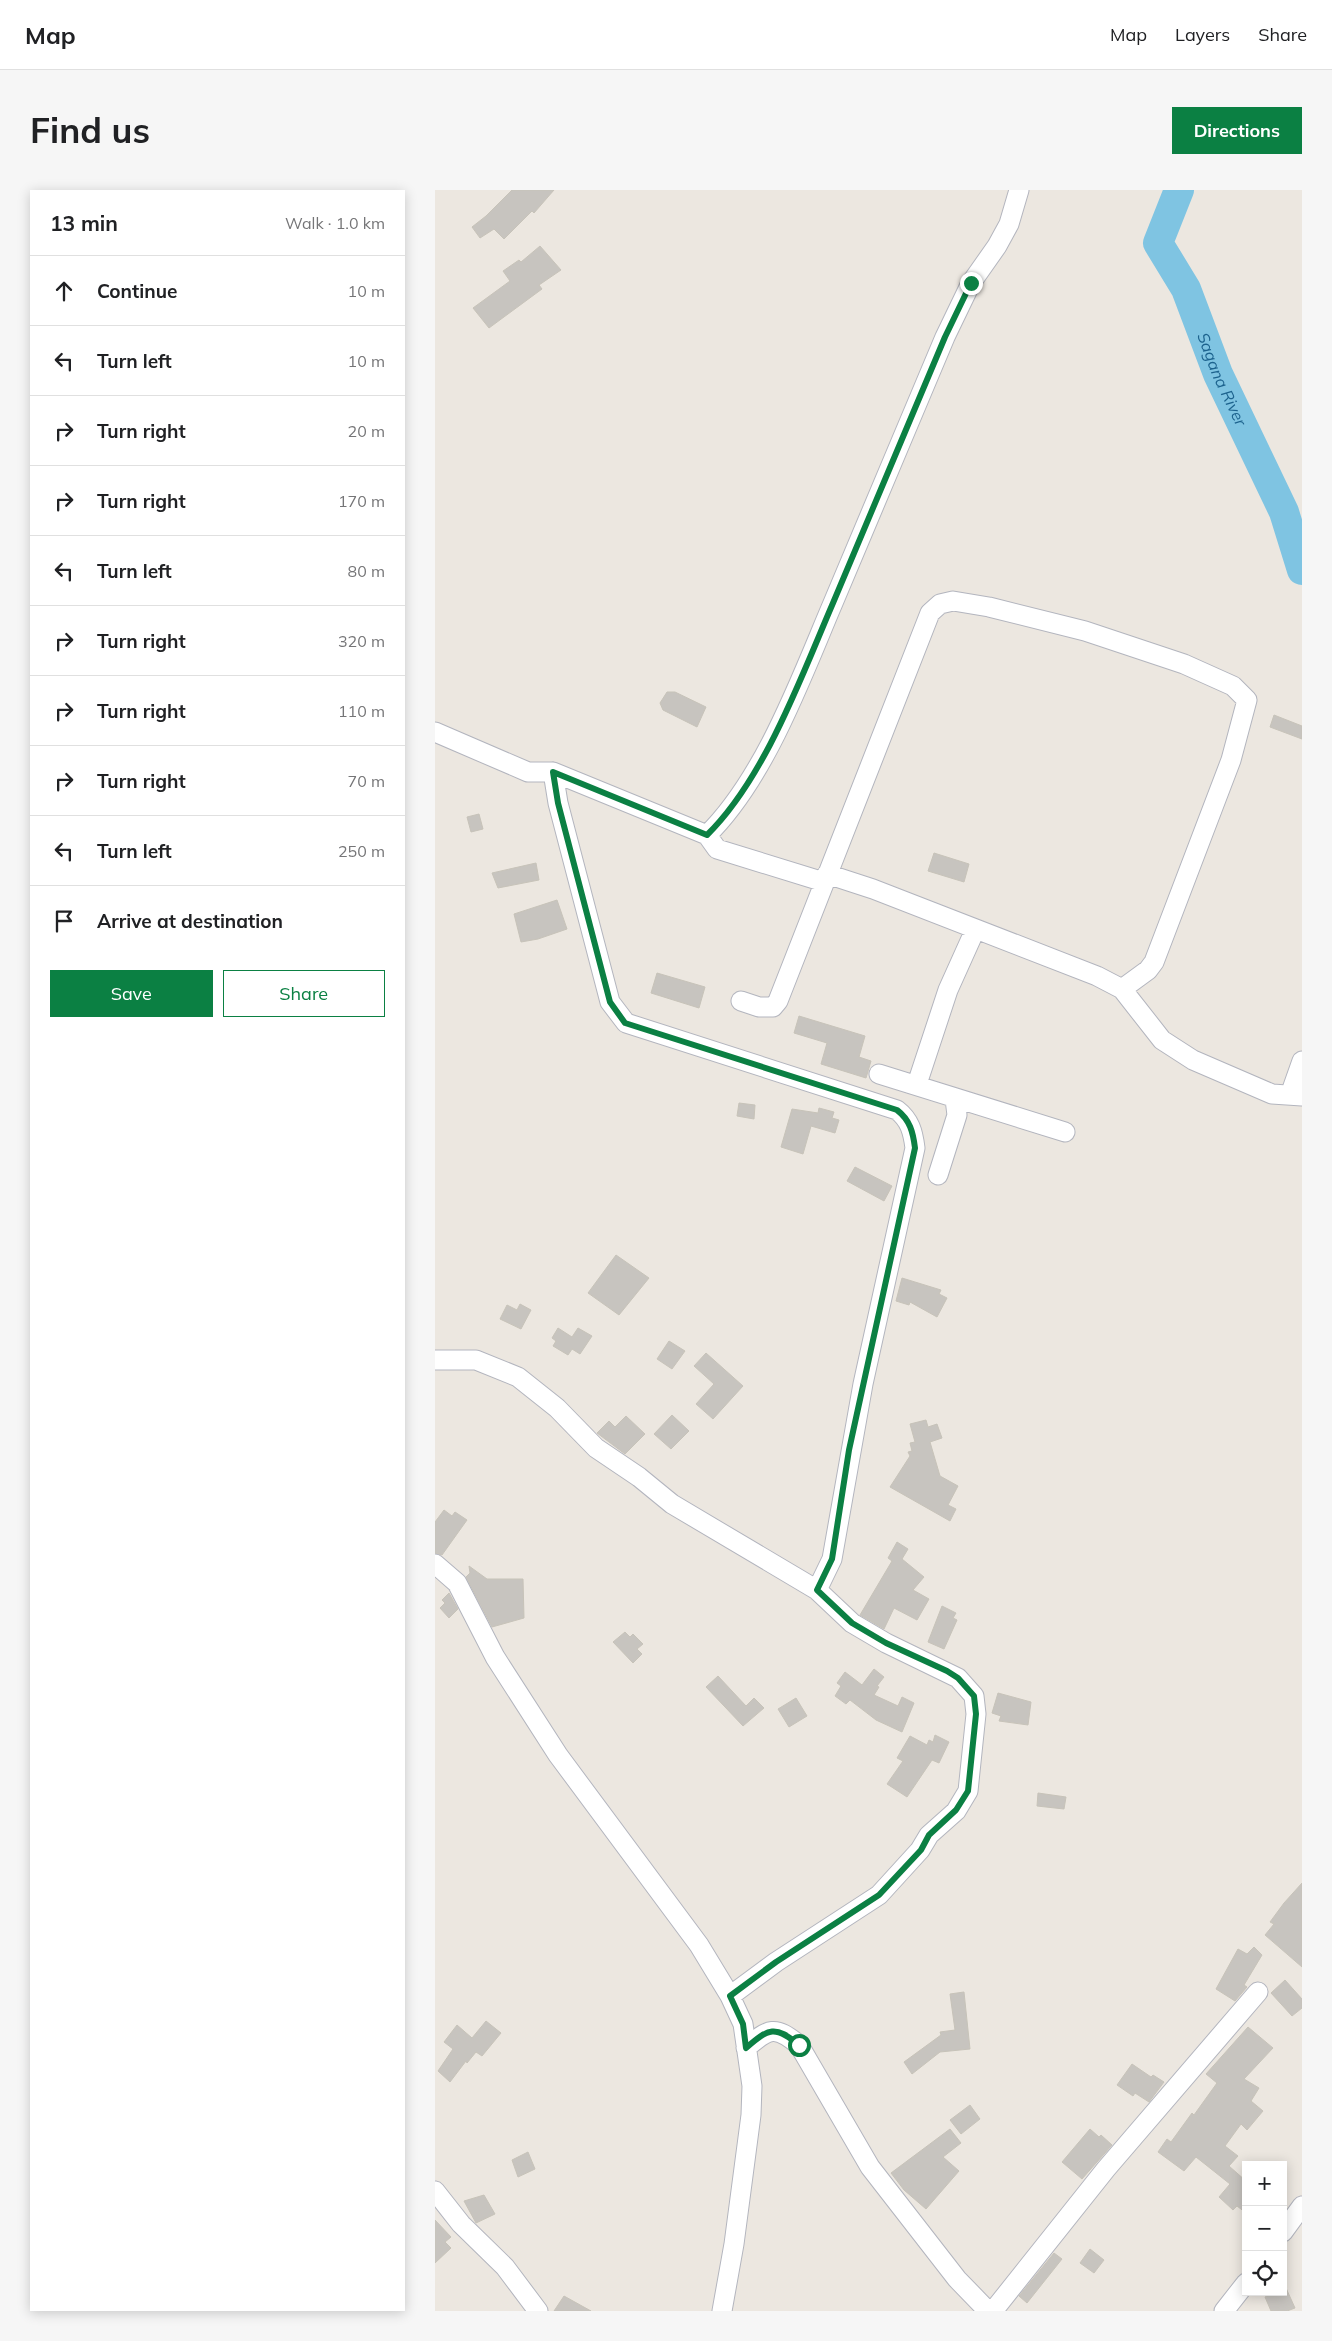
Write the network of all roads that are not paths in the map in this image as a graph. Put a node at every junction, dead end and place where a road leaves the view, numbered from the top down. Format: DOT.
graph roads {
  1 [pos="1019,190"];
  2 [pos="435,732"];
  3 [pos="553,772"];
  4 [pos="707,835"];
  5 [pos="825,878"];
  6 [pos="975,930"];
  7 [pos="1122,989"];
  8 [pos="741,1001"];
  9 [pos="1302,1061"];
  10 [pos="879,1074"];
  11 [pos="917,1084"];
  12 [pos="1296,1096"];
  13 [pos="955,1099"];
  14 [pos="1065,1132"];
  15 [pos="938,1175"];
  16 [pos="435,1360"];
  17 [pos="435,1564"];
  18 [pos="817,1590"];
  19 [pos="1258,1992"];
  20 [pos="730,1996"];
  21 [pos="746,2048"];
  22 [pos="435,2191"];
  23 [pos="1302,2206"];
  24 [pos="1287,2227"];
  25 [pos="1242,2288"];
  26 [pos="538,2311"];
  27 [pos="722,2311"];
  28 [pos="988,2311"];
  29 [pos="993,2311"];
  30 [pos="1224,2311"];
  1 -- 4 [label="street"];
  2 -- 3 [label="street"];
  3 -- 4 [label="street"];
  3 -- 18 [label="street"];
  4 -- 5 [label="street"];
  5 -- 6 [label="street"];
  5 -- 7 [label="street"];
  5 -- 8 [label="street"];
  6 -- 7 [label="street"];
  6 -- 11 [label="street"];
  7 -- 12 [label="street"];
  9 -- 12 [label="street"];
  10 -- 11 [label="street"];
  11 -- 13 [label="street"];
  13 -- 14 [label="street"];
  13 -- 15 [label="street"];
  16 -- 18 [label="street"];
  17 -- 20 [label="street"];
  18 -- 20 [label="street"];
  19 -- 29 [label="street"];
  20 -- 21 [label="street"];
  21 -- 27 [label="street"];
  21 -- 28 [label="street"];
  22 -- 26 [label="street"];
  23 -- 24 [label="street"];
  25 -- 30 [label="street"];
}
